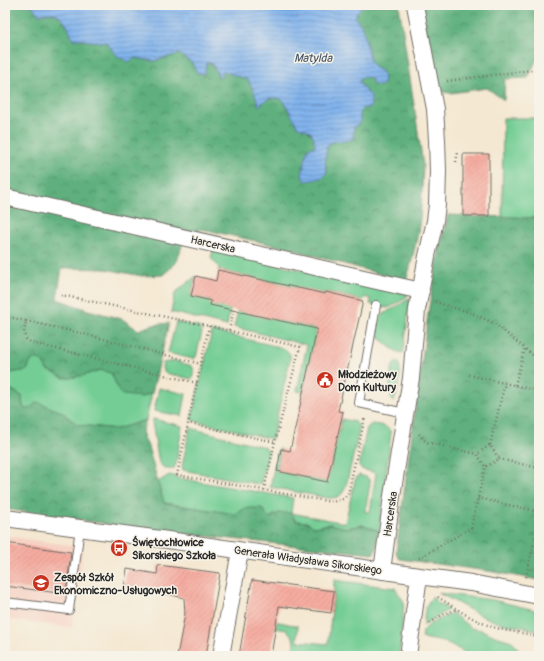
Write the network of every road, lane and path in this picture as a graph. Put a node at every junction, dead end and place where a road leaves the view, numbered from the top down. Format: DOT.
graph roads {
  1 [pos="415,5"];
  2 [pos="539,70"];
  3 [pos="430,83"];
  4 [pos="458,152"];
  5 [pos="455,168"];
  6 [pos="5,197"];
  7 [pos="420,291"];
  8 [pos="61,295"];
  9 [pos="434,302"];
  10 [pos="376,305"];
  11 [pos="234,310"];
  12 [pos="5,316"];
  13 [pos="26,321"];
  14 [pos="209,326"];
  15 [pos="230,330"];
  16 [pos="524,348"];
  17 [pos="539,360"];
  18 [pos="201,364"];
  19 [pos="469,375"];
  20 [pos="197,383"];
  21 [pos="505,383"];
  22 [pos="515,386"];
  23 [pos="539,391"];
  24 [pos="368,405"];
  25 [pos="405,413"];
  26 [pos="188,422"];
  27 [pos="275,442"];
  28 [pos="426,442"];
  29 [pos="490,445"];
  30 [pos="477,454"];
  31 [pos="499,459"];
  32 [pos="485,467"];
  33 [pos="539,468"];
  34 [pos="264,490"];
  35 [pos="478,498"];
  36 [pos="539,512"];
  37 [pos="5,518"];
  38 [pos="539,519"];
  39 [pos="80,528"];
  40 [pos="240,550"];
  41 [pos="416,559"];
  42 [pos="528,570"];
  43 [pos="382,571"];
  44 [pos="419,576"];
  45 [pos="539,596"];
  46 [pos="5,602"];
  47 [pos="457,609"];
  48 [pos="429,624"];
  49 [pos="539,637"];
  50 [pos="221,656"];
  51 [pos="408,656"];
  1 -- 3 [label="street, Harcerska"];
  2 -- 3 [label="path"];
  3 -- 7 [label="street, Harcerska"];
  4 -- 5 [label="path"];
  6 -- 7 [label="street, Harcerska"];
  7 -- 25 [label="street, Harcerska"];
  8 -- 14 [label="path"];
  9 -- 16 [label="path"];
  10 -- 24 [label="lane"];
  11 -- 15 [label="path"];
  12 -- 13 [label="path"];
  13 -- 18 [label="path"];
  13 -- 20 [label="path"];
  14 -- 15 [label="path"];
  14 -- 18 [label="path"];
  15 -- 27 [label="path"];
  16 -- 17 [label="path"];
  16 -- 22 [label="path"];
  18 -- 20 [label="path"];
  19 -- 21 [label="path"];
  20 -- 26 [label="path"];
  21 -- 22 [label="path"];
  21 -- 29 [label="path"];
  22 -- 23 [label="path"];
  24 -- 25 [label="lane"];
  24 -- 34 [label="path"];
  25 -- 43 [label="street, Harcerska"];
  26 -- 27 [label="path"];
  26 -- 34 [label="path"];
  27 -- 34 [label="path"];
  28 -- 30 [label="path"];
  29 -- 30 [label="path"];
  29 -- 31 [label="path"];
  30 -- 32 [label="path"];
  31 -- 32 [label="path"];
  31 -- 33 [label="path"];
  32 -- 35 [label="path"];
  35 -- 36 [label="path"];
  35 -- 41 [label="path"];
  37 -- 39 [label="street, Generała Władysława Sikorskiego"];
  38 -- 42 [label="path"];
  39 -- 40 [label="street, Generała Władysława Sikorskiego"];
  39 -- 46 [label="lane"];
  40 -- 43 [label="street, Generała Władysława Sikorskiego"];
  40 -- 50 [label="street"];
  43 -- 44 [label="street, Generała Władysława Sikorskiego"];
  44 -- 45 [label="street, Generała Władysława Sikorskiego"];
  44 -- 47 [label="path"];
  44 -- 51 [label="street"];
  47 -- 48 [label="path"];
  47 -- 49 [label="path"];
}
